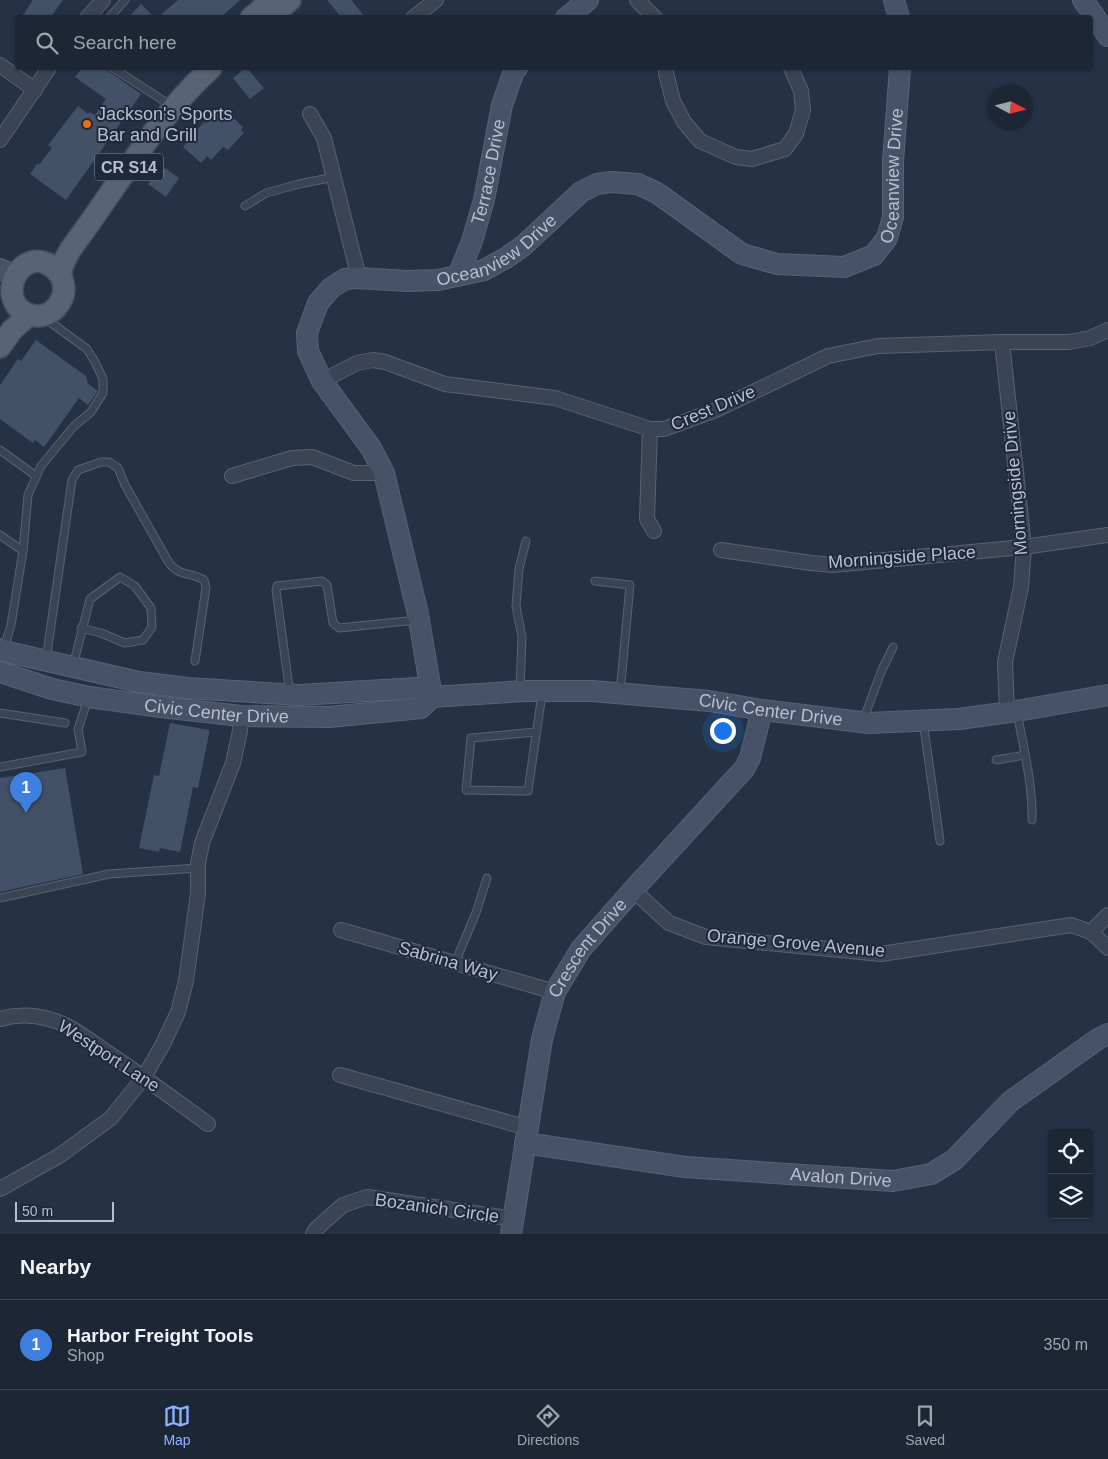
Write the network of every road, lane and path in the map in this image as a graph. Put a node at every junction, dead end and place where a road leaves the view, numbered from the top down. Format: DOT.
graph roads {
  1 [pos="103,0"];
  2 [pos="125,0"];
  3 [pos="272,0"];
  4 [pos="290,0"];
  5 [pos="436,0"];
  6 [pos="588,0"];
  7 [pos="638,0"];
  8 [pos="894,0"];
  9 [pos="1083,0"];
  10 [pos="90,15"];
  11 [pos="112,15"];
  12 [pos="254,15"];
  13 [pos="273,15"];
  14 [pos="418,15"];
  15 [pos="570,15"];
  16 [pos="652,15"];
  17 [pos="898,15"];
  18 [pos="1108,36"];
  19 [pos="0,65"];
  20 [pos="48,70"];
  21 [pos="118,70"];
  22 [pos="193,70"];
  23 [pos="209,70"];
  24 [pos="516,70"];
  25 [pos="666,70"];
  26 [pos="792,70"];
  27 [pos="900,70"];
  28 [pos="35,90"];
  29 [pos="164,101"];
  30 [pos="310,114"];
  31 [pos="0,140"];
  32 [pos="334,177"];
  33 [pos="245,206"];
  34 [pos="39,261"];
  35 [pos="7,272"];
  36 [pos="60,276"];
  37 [pos="458,276"];
  38 [pos="359,278"];
  39 [pos="11,298"];
  40 [pos="35,315"];
  41 [pos="0,328"];
  42 [pos="1108,330"];
  43 [pos="1002,342"];
  44 [pos="0,347"];
  45 [pos="322,381"];
  46 [pos="650,429"];
  47 [pos="0,450"];
  48 [pos="384,472"];
  49 [pos="36,476"];
  50 [pos="232,476"];
  51 [pos="654,531"];
  52 [pos="0,535"];
  53 [pos="1108,535"];
  54 [pos="526,541"];
  55 [pos="1024,547"];
  56 [pos="721,550"];
  57 [pos="23,551"];
  58 [pos="595,582"];
  59 [pos="418,620"];
  60 [pos="82,628"];
  61 [pos="892,647"];
  62 [pos="2,650"];
  63 [pos="46,660"];
  64 [pos="194,661"];
  65 [pos="73,667"];
  66 [pos="0,672"];
  67 [pos="542,691"];
  68 [pos="520,692"];
  69 [pos="620,693"];
  70 [pos="294,694"];
  71 [pos="1108,695"];
  72 [pos="88,697"];
  73 [pos="432,697"];
  74 [pos="762,710"];
  75 [pos="1012,712"];
  76 [pos="0,713"];
  77 [pos="241,716"];
  78 [pos="923,721"];
  79 [pos="862,722"];
  80 [pos="64,723"];
  81 [pos="536,732"];
  82 [pos="1025,755"];
  83 [pos="996,760"];
  84 [pos="0,767"];
  85 [pos="1032,820"];
  86 [pos="940,841"];
  87 [pos="198,868"];
  88 [pos="487,878"];
  89 [pos="633,890"];
  90 [pos="0,898"];
  91 [pos="1108,915"];
  92 [pos="341,930"];
  93 [pos="1091,932"];
  94 [pos="1108,948"];
  95 [pos="455,963"];
  96 [pos="555,992"];
  97 [pos="0,1019"];
  98 [pos="1108,1034"];
  99 [pos="340,1075"];
  100 [pos="144,1077"];
  101 [pos="208,1124"];
  102 [pos="527,1135"];
  103 [pos="0,1189"];
  104 [pos="512,1227"];
  105 [pos="313,1234"];
  1 -- 10 [label="street"];
  2 -- 11 [label="lane"];
  3 -- 12 [label="main road"];
  4 -- 13 [label="main road"];
  5 -- 14 [label="street"];
  6 -- 15 [label="street"];
  7 -- 16 [label="street"];
  8 -- 17 [label="street"];
  9 -- 18 [label="street"];
  19 -- 28 [label="street"];
  20 -- 28 [label="street"];
  21 -- 29 [label="lane"];
  22 -- 29 [label="main road, CR S14"];
  23 -- 36 [label="main road, CR S14"];
  24 -- 37 [label="street, Terrace Drive"];
  25 -- 26 [label="street"];
  27 -- 37 [label="street, Oceanview Drive"];
  28 -- 31 [label="street"];
  29 -- 34 [label="main road, CR S14"];
  30 -- 32 [label="street"];
  32 -- 33 [label="lane"];
  32 -- 38 [label="street"];
  34 -- 35 [label="main road, CR S14"];
  34 -- 36 [label="main road"];
  35 -- 39 [label="main road, CR S14"];
  36 -- 40 [label="main road, CR S14"];
  37 -- 38 [label="street, Oceanview Drive"];
  38 -- 45 [label="street, Oceanview Drive"];
  39 -- 40 [label="main road"];
  39 -- 41 [label="main road, CR S14"];
  40 -- 44 [label="main road, CR S14"];
  40 -- 49 [label="lane"];
  42 -- 43 [label="street, Crest Drive"];
  43 -- 46 [label="street, Crest Drive"];
  43 -- 55 [label="street, Morningside Drive"];
  45 -- 46 [label="street, Crest Drive"];
  45 -- 48 [label="street, Oceanview Drive"];
  46 -- 51 [label="street"];
  47 -- 49 [label="lane"];
  48 -- 50 [label="street"];
  48 -- 59 [label="street, Oceanview Drive"];
  49 -- 57 [label="lane"];
  52 -- 57 [label="lane"];
  53 -- 55 [label="street, Morningside Place"];
  54 -- 68 [label="lane"];
  55 -- 56 [label="street, Morningside Place"];
  55 -- 75 [label="street, Morningside Drive"];
  57 -- 62 [label="lane"];
  58 -- 69 [label="lane"];
  59 -- 70 [label="lane"];
  59 -- 73 [label="street, Oceanview Drive"];
  60 -- 60 [label="lane"];
  60 -- 65 [label="lane"];
  61 -- 79 [label="lane"];
  62 -- 63 [label="street, Civic Center Drive"];
  63 -- 64 [label="lane"];
  63 -- 65 [label="street, Civic Center Drive"];
  65 -- 70 [label="street, Civic Center Drive"];
  66 -- 72 [label="street, Civic Center Drive"];
  67 -- 68 [label="street, Civic Center Drive"];
  67 -- 69 [label="street, Civic Center Drive"];
  67 -- 81 [label="lane"];
  68 -- 73 [label="street, Civic Center Drive"];
  69 -- 74 [label="street, Civic Center Drive"];
  70 -- 73 [label="street, Civic Center Drive"];
  70 -- 77 [label="street"];
  71 -- 75 [label="street, Civic Center Drive"];
  72 -- 77 [label="street, Civic Center Drive"];
  72 -- 84 [label="lane"];
  73 -- 77 [label="street, Civic Center Drive"];
  74 -- 79 [label="street, Civic Center Drive"];
  74 -- 89 [label="street, Crescent Drive"];
  75 -- 78 [label="street, Civic Center Drive"];
  75 -- 82 [label="lane"];
  76 -- 80 [label="lane"];
  77 -- 87 [label="street"];
  78 -- 79 [label="street, Civic Center Drive"];
  78 -- 86 [label="lane"];
  81 -- 81 [label="lane"];
  82 -- 83 [label="lane"];
  82 -- 85 [label="lane"];
  87 -- 90 [label="lane"];
  87 -- 100 [label="street"];
  88 -- 95 [label="lane"];
  89 -- 93 [label="street, Orange Grove Avenue"];
  89 -- 96 [label="street, Crescent Drive"];
  91 -- 93 [label="street"];
  92 -- 95 [label="street, Sabrina Way"];
  93 -- 94 [label="street"];
  95 -- 96 [label="street, Sabrina Way"];
  96 -- 102 [label="street, Crescent Drive"];
  97 -- 100 [label="street, Westport Lane"];
  98 -- 102 [label="street, Avalon Drive"];
  99 -- 102 [label="street"];
  100 -- 101 [label="street, Westport Lane"];
  100 -- 103 [label="street"];
  102 -- 104 [label="street, Crescent Drive"];
  104 -- 105 [label="street, Bozanich Circle"];
}
